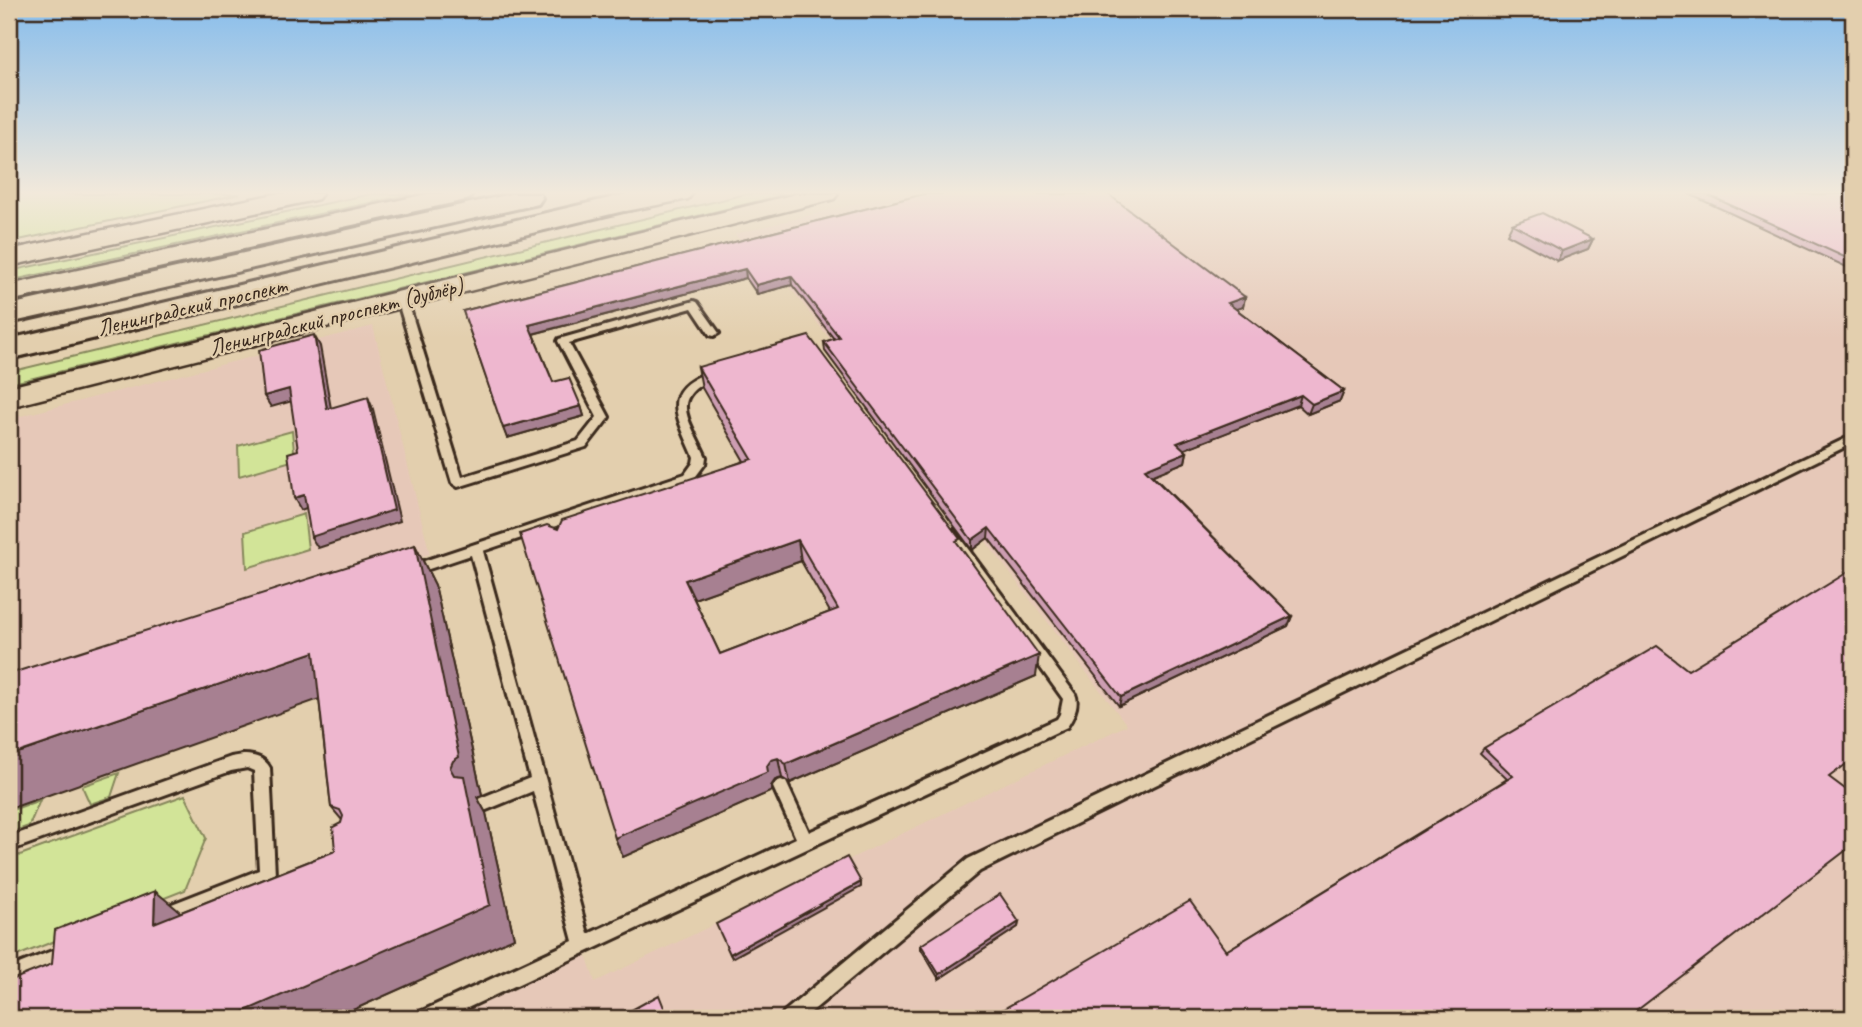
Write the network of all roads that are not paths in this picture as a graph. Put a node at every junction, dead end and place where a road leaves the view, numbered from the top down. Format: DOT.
graph roads {
  1 [pos="85,242"];
  2 [pos="242,242"];
  3 [pos="333,242"];
  4 [pos="458,242"];
  5 [pos="632,242"];
  6 [pos="9,258"];
  7 [pos="9,293"];
  8 [pos="402,299"];
  9 [pos="9,314"];
  10 [pos="714,333"];
  11 [pos="9,349"];
  12 [pos="736,367"];
  13 [pos="9,397"];
  14 [pos="1853,439"];
  15 [pos="941,520"];
  16 [pos="476,548"];
  17 [pos="398,574"];
  18 [pos="539,782"];
  19 [pos="781,787"];
  20 [pos="484,804"];
  21 [pos="806,843"];
  22 [pos="9,844"];
  23 [pos="267,875"];
  24 [pos="287,881"];
  25 [pos="151,921"];
  26 [pos="583,946"];
  27 [pos="86,947"];
  28 [pos="9,977"];
  29 [pos="426,1018"];
  30 [pos="789,1018"];
  1 -- 6 [label="main road"];
  2 -- 7 [label="main road"];
  3 -- 9 [label="main road, Ленинградский проспект"];
  4 -- 11 [label="main road, Ленинградский проспект"];
  5 -- 8 [label="main road, Ленинградский проспект (дублёр)"];
  8 -- 10 [label="lane"];
  8 -- 13 [label="main road, Ленинградский проспект (дублёр)"];
  12 -- 16 [label="lane"];
  14 -- 30 [label="lane"];
  15 -- 21 [label="lane"];
  16 -- 17 [label="lane"];
  16 -- 18 [label="lane"];
  18 -- 20 [label="lane"];
  18 -- 26 [label="lane"];
  19 -- 21 [label="lane"];
  21 -- 26 [label="lane"];
  22 -- 23 [label="lane"];
  23 -- 24 [label="lane"];
  23 -- 25 [label="lane"];
  26 -- 29 [label="lane"];
  27 -- 28 [label="lane"];
}
